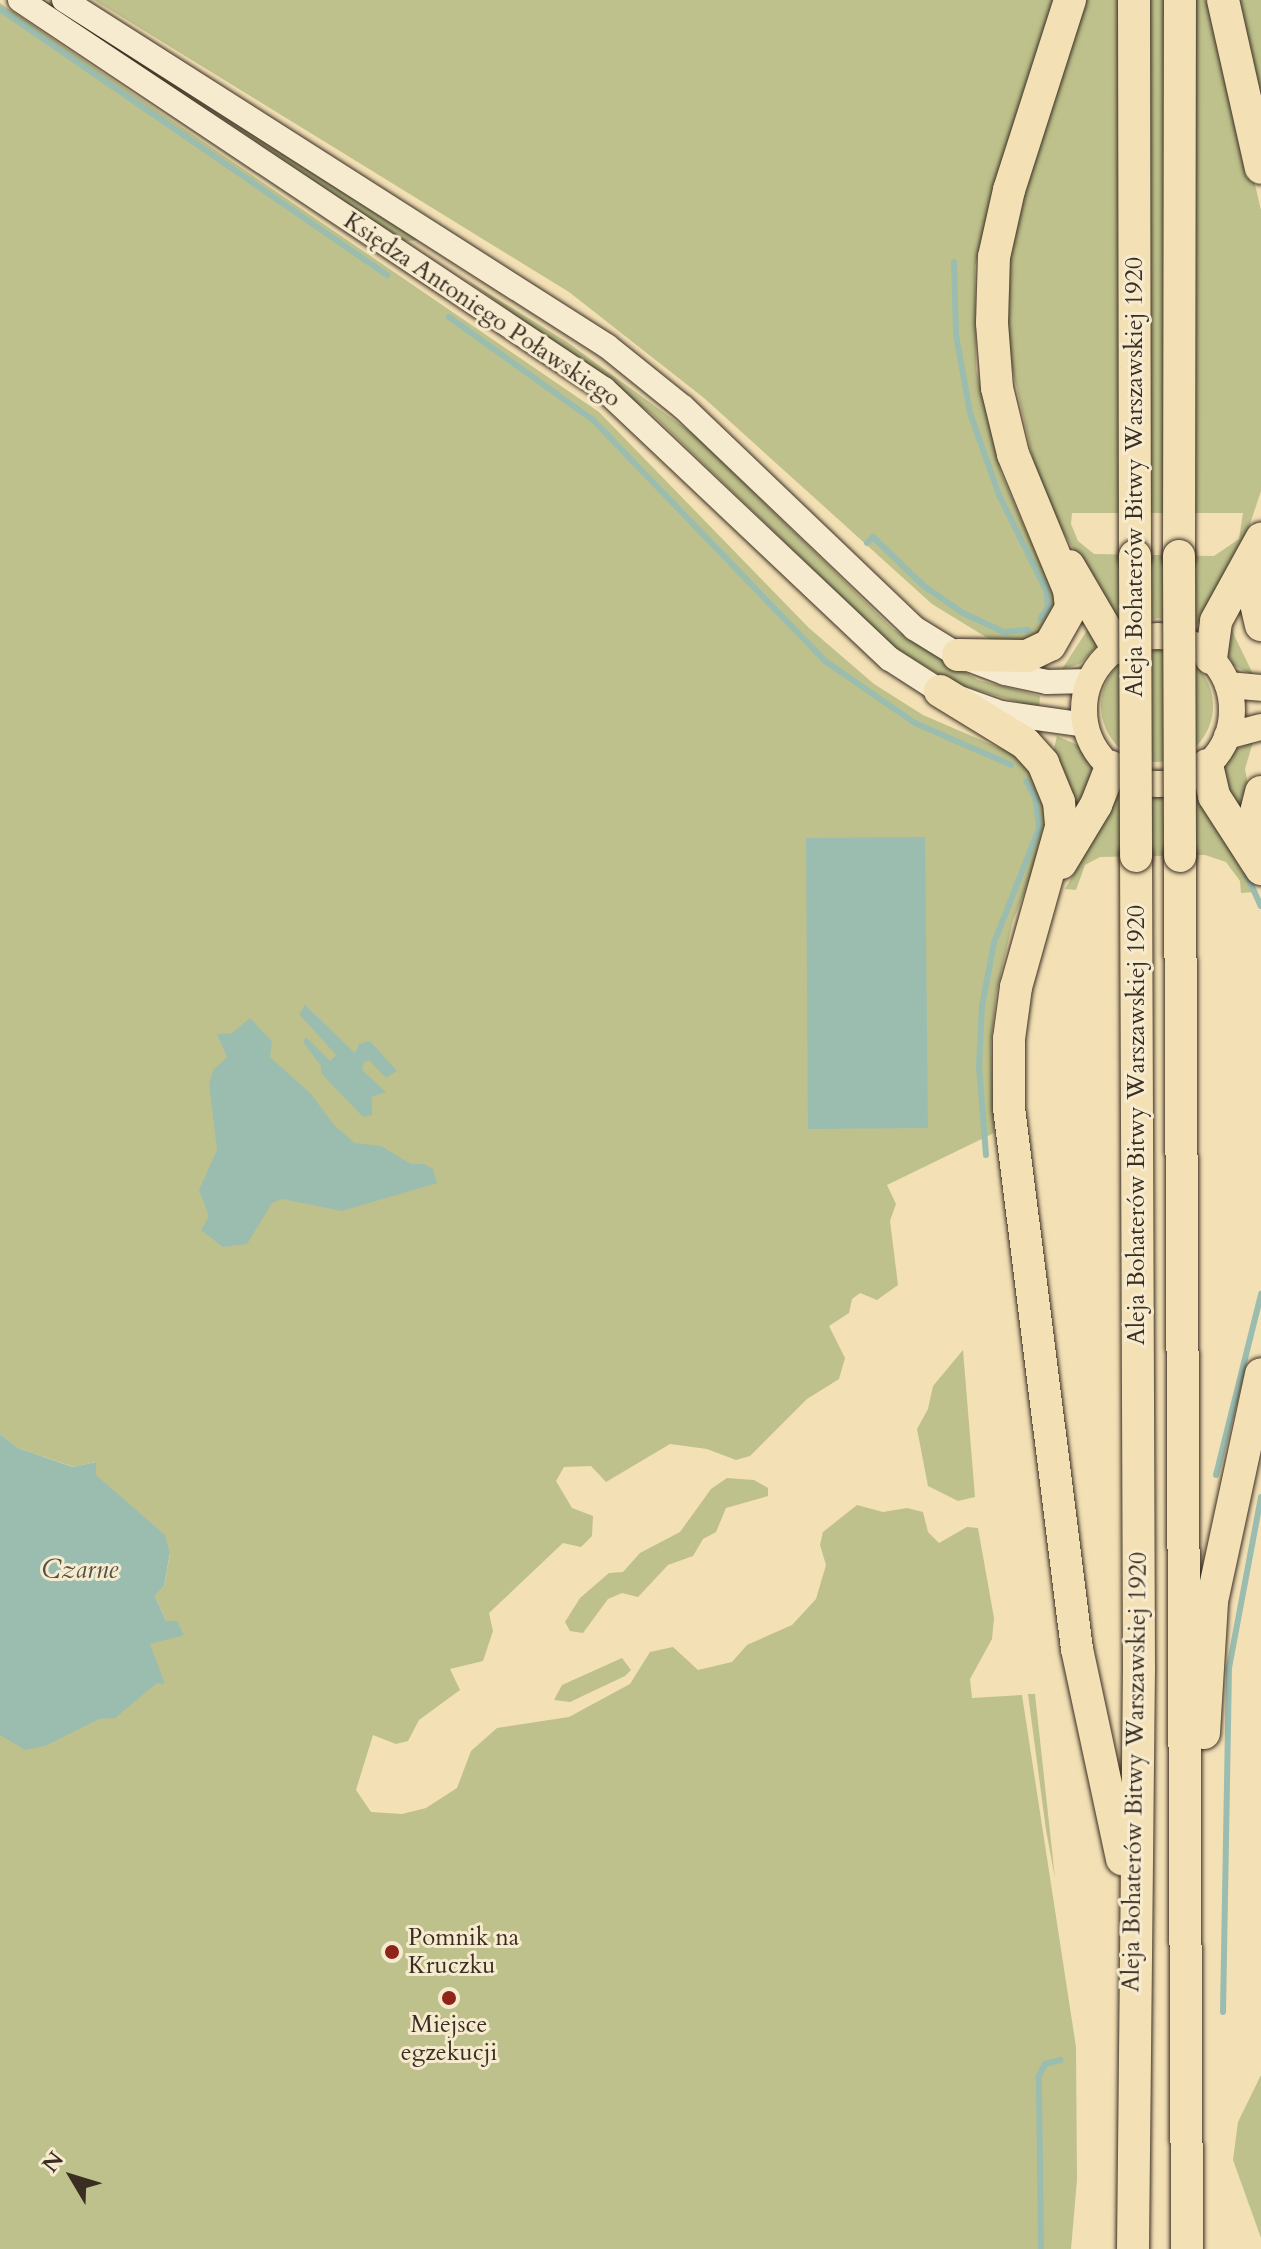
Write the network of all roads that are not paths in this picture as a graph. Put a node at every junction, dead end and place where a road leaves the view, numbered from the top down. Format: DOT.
graph roads {
  1 [pos="20,0"];
  2 [pos="64,0"];
  3 [pos="1070,0"];
  4 [pos="1134,0"];
  5 [pos="1180,0"];
  6 [pos="1223,0"];
  7 [pos="1261,168"];
  8 [pos="1043,522"];
  9 [pos="1261,539"];
  10 [pos="1261,561"];
  11 [pos="1261,625"];
  12 [pos="1117,648"];
  13 [pos="958,655"];
  14 [pos="1220,672"];
  15 [pos="1090,681"];
  16 [pos="1261,688"];
  17 [pos="940,691"];
  18 [pos="1085,725"];
  19 [pos="1261,727"];
  20 [pos="1227,736"];
  21 [pos="1207,765"];
  22 [pos="1111,767"];
  23 [pos="1261,792"];
  24 [pos="1261,852"];
  25 [pos="1261,869"];
  26 [pos="1039,897"];
  27 [pos="1261,1374"];
  28 [pos="1186,1903"];
  29 [pos="1133,1909"];
  30 [pos="1133,2249"];
  31 [pos="1187,2249"];
  1 -- 17 [label="main road, Księdza Antoniego Poławskiego"];
  2 -- 13 [label="main road, Księdza Antoniego Poławskiego"];
  3 -- 8 [label="highway"];
  4 -- 29 [label="highway, Aleja Bohaterów Bitwy Warszawskiej 1920, bridge"];
  5 -- 28 [label="highway, Aleja Bohaterów Bitwy Warszawskiej 1920, bridge"];
  6 -- 7 [label="highway"];
  8 -- 12 [label="highway"];
  8 -- 13 [label="highway"];
  9 -- 14 [label="highway"];
  10 -- 11 [label="highway"];
  12 -- 14 [label="main road"];
  12 -- 15 [label="main road"];
  13 -- 15 [label="main road, Księdza Antoniego Poławskiego"];
  14 -- 16 [label="main road"];
  14 -- 20 [label="main road"];
  15 -- 18 [label="main road"];
  17 -- 18 [label="main road, Księdza Antoniego Poławskiego"];
  17 -- 26 [label="highway"];
  18 -- 22 [label="main road"];
  19 -- 20 [label="main road"];
  20 -- 21 [label="main road"];
  21 -- 22 [label="main road"];
  21 -- 25 [label="highway"];
  22 -- 26 [label="highway"];
  23 -- 24 [label="highway"];
  26 -- 29 [label="highway"];
  27 -- 28 [label="highway"];
  28 -- 31 [label="highway, Aleja Bohaterów Bitwy Warszawskiej 1920"];
  29 -- 30 [label="highway, Aleja Bohaterów Bitwy Warszawskiej 1920"];
}
